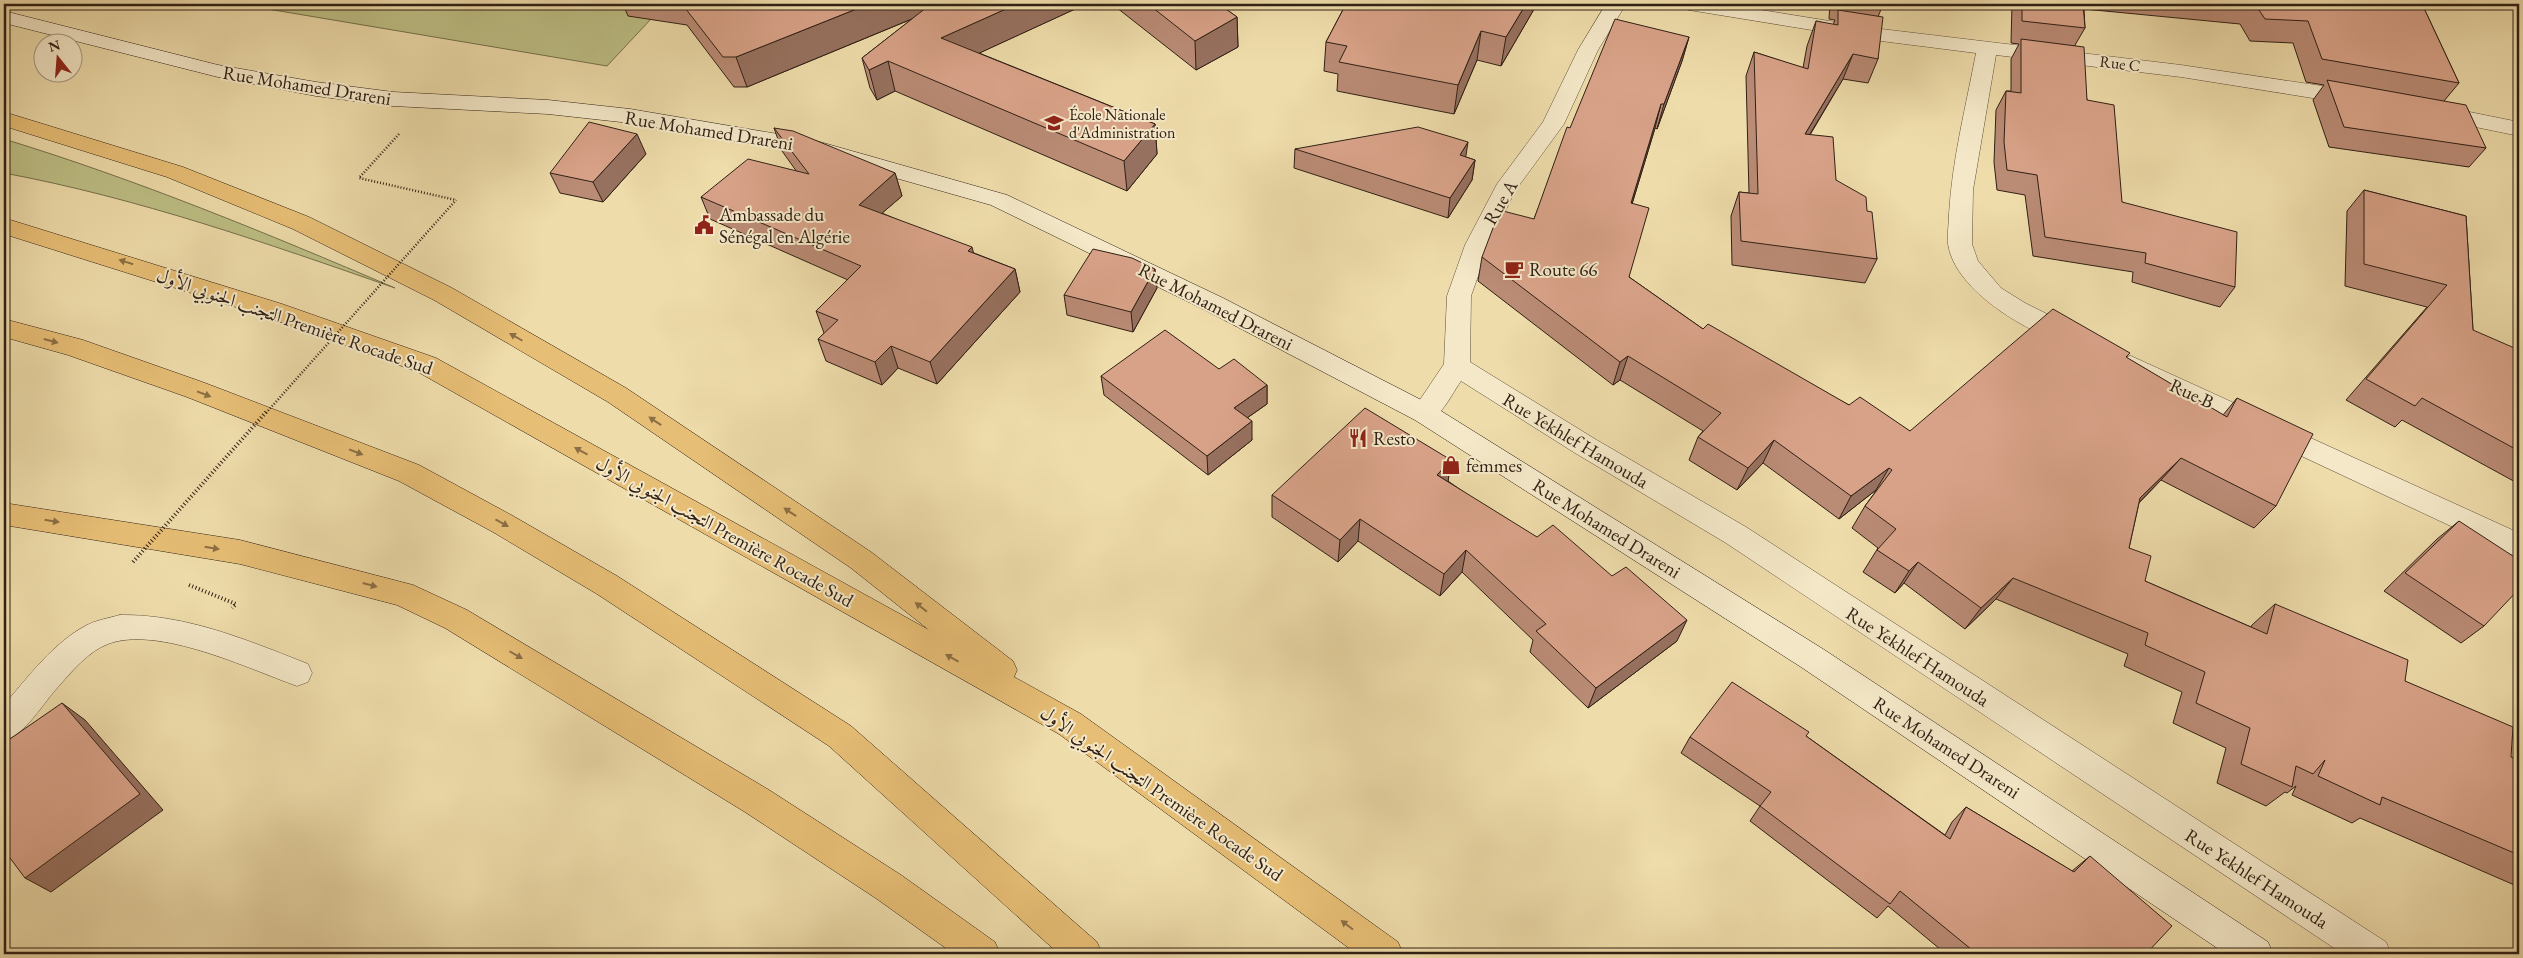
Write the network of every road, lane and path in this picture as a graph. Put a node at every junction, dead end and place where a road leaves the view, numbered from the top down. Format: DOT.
graph roads {
  1 [pos="1616,4"];
  2 [pos="1689,4"];
  3 [pos="4,17"];
  4 [pos="1987,49"];
  5 [pos="430,101"];
  6 [pos="2374,101"];
  7 [pos="2419,109"];
  8 [pos="4,118"];
  9 [pos="2519,129"];
  10 [pos="7,226"];
  11 [pos="4,328"];
  12 [pos="1457,366"];
  13 [pos="1424,413"];
  14 [pos="4,514"];
  15 [pos="2519,546"];
  16 [pos="133,562"];
  17 [pos="297,673"];
  18 [pos="1070,724"];
  19 [pos="4,727"];
  20 [pos="983,954"];
  21 [pos="1084,954"];
  22 [pos="1386,954"];
  23 [pos="2256,954"];
  24 [pos="2374,954"];
  1 -- 12 [label="street, Rue A"];
  2 -- 4 [label="street, Rue C"];
  3 -- 5 [label="street, Rue Mohamed Drareni"];
  4 -- 6 [label="street, Rue C"];
  4 -- 15 [label="street, Rue B"];
  5 -- 13 [label="street, Rue Mohamed Drareni"];
  5 -- 16 [label="path, bridge"];
  7 -- 9 [label="street"];
  18 -- 8 [label="highway, one-way"];
  18 -- 10 [label="highway, التجنب الجنوبي الأول Première Rocade Sud, one-way"];
  11 -- 21 [label="highway, one-way"];
  12 -- 13 [label="street"];
  12 -- 24 [label="street, Rue Yekhlef Hamouda"];
  13 -- 23 [label="street, Rue Mohamed Drareni"];
  14 -- 20 [label="highway, one-way"];
  17 -- 19 [label="street"];
  22 -- 18 [label="highway, التجنب الجنوبي الأول Première Rocade Sud, one-way"];
}
